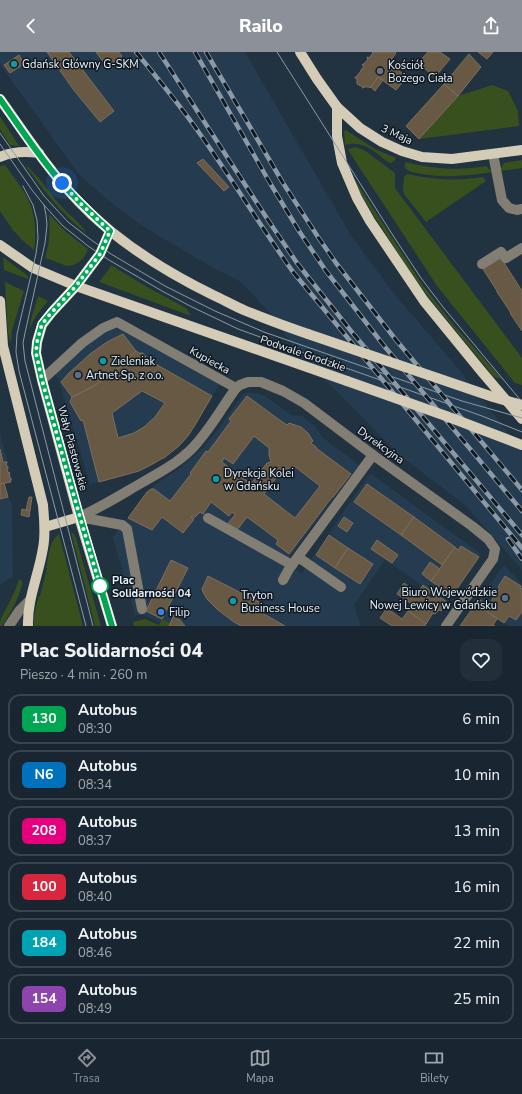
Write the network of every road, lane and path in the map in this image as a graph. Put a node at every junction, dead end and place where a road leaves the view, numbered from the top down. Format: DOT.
graph roads {
  1 [pos="300,52"];
  2 [pos="0,99"];
  3 [pos="337,107"];
  4 [pos="522,150"];
  5 [pos="39,153"];
  6 [pos="493,154"];
  7 [pos="0,157"];
  8 [pos="522,209"];
  9 [pos="110,231"];
  10 [pos="0,246"];
  11 [pos="522,248"];
  12 [pos="482,264"];
  13 [pos="76,286"];
  14 [pos="0,301"];
  15 [pos="0,312"];
  16 [pos="42,380"];
  17 [pos="236,388"];
  18 [pos="522,405"];
  19 [pos="522,419"];
  20 [pos="522,445"];
  21 [pos="373,455"];
  22 [pos="80,517"];
  23 [pos="208,518"];
  24 [pos="45,527"];
  25 [pos="295,561"];
  26 [pos="283,580"];
  27 [pos="341,586"];
  28 [pos="30,600"];
  29 [pos="142,609"];
  30 [pos="9,626"];
  31 [pos="28,626"];
  32 [pos="112,626"];
  33 [pos="446,626"];
  1 -- 3 [label="main road, 3 Maja"];
  2 -- 5 [label="main road, Podwale Grodzkie"];
  3 -- 6 [label="main road, 3 Maja"];
  3 -- 19 [label="main road"];
  4 -- 6 [label="main road, 3 Maja"];
  5 -- 7 [label="main road"];
  5 -- 9 [label="main road, Podwale Grodzkie"];
  6 -- 8 [label="street"];
  9 -- 13 [label="main road"];
  9 -- 18 [label="main road, Podwale Grodzkie, bridge"];
  10 -- 13 [label="main road, Podwale Grodzkie"];
  11 -- 12 [label="street"];
  13 -- 16 [label="main road, Wały Piastowskie"];
  13 -- 20 [label="main road, Podwale Grodzkie, bridge"];
  14 -- 15 [label="main road"];
  15 -- 24 [label="main road"];
  16 -- 17 [label="street, Kupiecka"];
  16 -- 22 [label="main road, Wały Piastowskie"];
  17 -- 21 [label="street, Dyrekcyjna"];
  17 -- 22 [label="street, Kupiecka"];
  21 -- 25 [label="street"];
  21 -- 33 [label="street, Dyrekcyjna"];
  22 -- 24 [label="main road"];
  22 -- 29 [label="street"];
  22 -- 32 [label="main road, Wały Piastowskie"];
  23 -- 25 [label="street"];
  24 -- 28 [label="main road"];
  25 -- 26 [label="street"];
  25 -- 27 [label="street"];
  28 -- 30 [label="street"];
  28 -- 31 [label="main road"];
}
